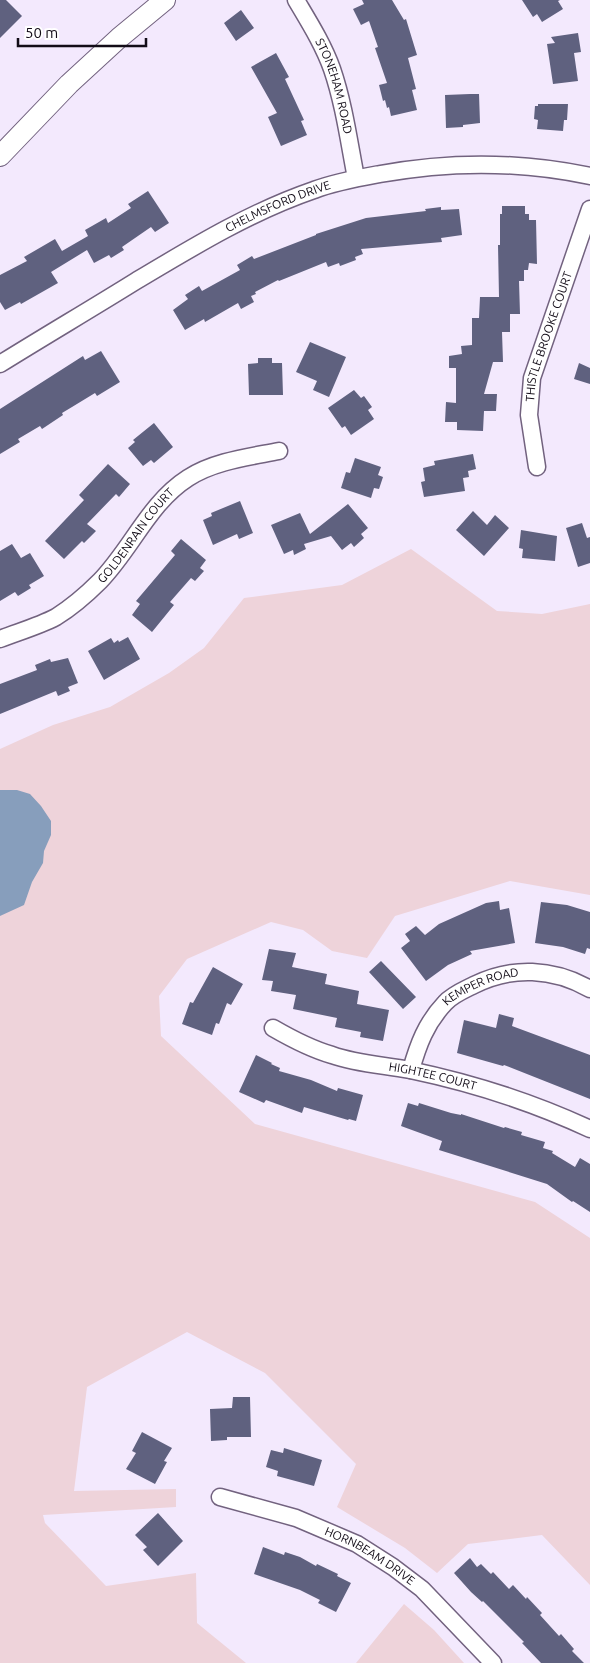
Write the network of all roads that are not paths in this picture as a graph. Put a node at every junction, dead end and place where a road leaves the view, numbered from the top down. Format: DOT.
graph roads {
  1 [pos="165,0"];
  2 [pos="296,0"];
  3 [pos="0,156"];
  4 [pos="590,176"];
  5 [pos="356,178"];
  6 [pos="590,209"];
  7 [pos="0,364"];
  8 [pos="278,451"];
  9 [pos="537,467"];
  10 [pos="0,639"];
  11 [pos="590,990"];
  12 [pos="273,1028"];
  13 [pos="411,1070"];
  14 [pos="590,1129"];
  15 [pos="220,1497"];
  16 [pos="492,1663"];
  1 -- 3 [label="street"];
  2 -- 5 [label="street, STONEHAM ROAD"];
  4 -- 5 [label="street, CHELMSFORD DRIVE"];
  5 -- 7 [label="street, CHELMSFORD DRIVE"];
  6 -- 9 [label="street, THISTLE BROOKE COURT"];
  8 -- 10 [label="street, GOLDENRAIN COURT"];
  11 -- 13 [label="street, KEMPER ROAD"];
  12 -- 13 [label="street, HIGHTEE COURT"];
  13 -- 14 [label="street, HIGHTEE COURT"];
  15 -- 16 [label="street, HORNBEAM DRIVE"];
}
